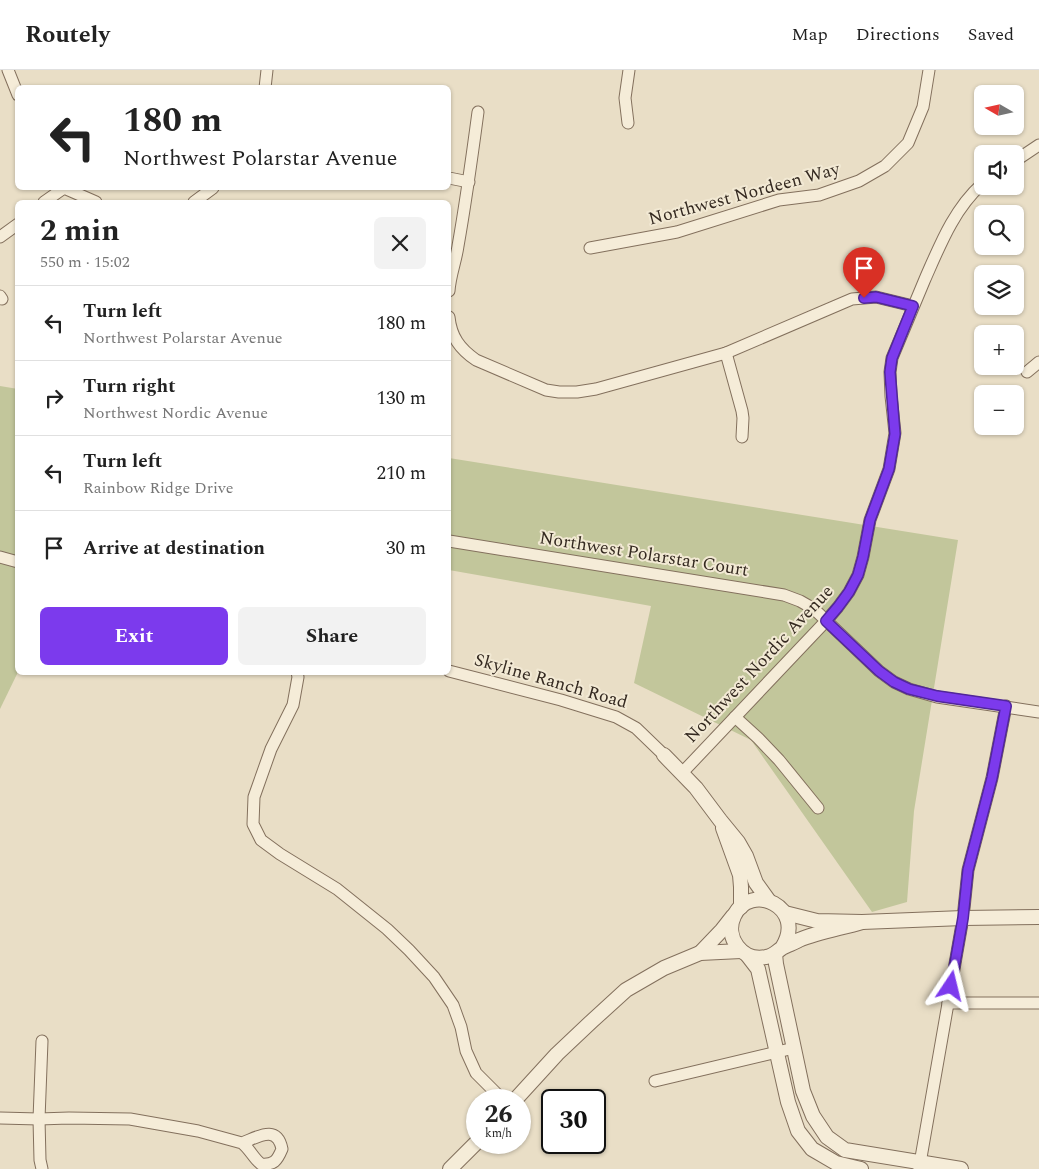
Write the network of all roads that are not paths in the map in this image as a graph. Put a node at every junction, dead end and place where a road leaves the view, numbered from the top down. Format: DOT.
graph roads {
  1 [pos="8,70"];
  2 [pos="267,70"];
  3 [pos="629,70"];
  4 [pos="929,70"];
  5 [pos="264,85"];
  6 [pos="15,88"];
  7 [pos="478,112"];
  8 [pos="628,123"];
  9 [pos="1039,145"];
  10 [pos="1024,155"];
  11 [pos="451,178"];
  12 [pos="469,182"];
  13 [pos="61,190"];
  14 [pos="69,190"];
  15 [pos="210,190"];
  16 [pos="974,191"];
  17 [pos="47,200"];
  18 [pos="91,200"];
  19 [pos="197,200"];
  20 [pos="15,226"];
  21 [pos="0,237"];
  22 [pos="590,248"];
  23 [pos="451,275"];
  24 [pos="913,306"];
  25 [pos="451,327"];
  26 [pos="726,353"];
  27 [pos="1039,362"];
  28 [pos="1027,372"];
  29 [pos="742,437"];
  30 [pos="451,541"];
  31 [pos="0,557"];
  32 [pos="15,561"];
  33 [pos="826,621"];
  34 [pos="451,672"];
  35 [pos="298,675"];
  36 [pos="1006,706"];
  37 [pos="1039,712"];
  38 [pos="735,717"];
  39 [pos="664,755"];
  40 [pos="682,773"];
  41 [pos="818,808"];
  42 [pos="720,820"];
  43 [pos="769,901"];
  44 [pos="738,911"];
  45 [pos="785,913"];
  46 [pos="1039,917"];
  47 [pos="963,918"];
  48 [pos="862,922"];
  49 [pos="779,951"];
  50 [pos="700,953"];
  51 [pos="744,953"];
  52 [pos="948,1003"];
  53 [pos="1039,1004"];
  54 [pos="42,1041"];
  55 [pos="794,1048"];
  56 [pos="777,1052"];
  57 [pos="655,1081"];
  58 [pos="492,1089"];
  59 [pos="525,1089"];
  60 [pos="0,1118"];
  61 [pos="39,1119"];
  62 [pos="242,1143"];
  63 [pos="466,1153"];
  64 [pos="920,1166"];
  65 [pos="42,1169"];
  66 [pos="450,1169"];
  67 [pos="861,1169"];
  68 [pos="961,1169"];
  1 -- 6 [label="street"];
  2 -- 5 [label="street"];
  3 -- 8 [label="street"];
  4 -- 22 [label="street, Northwest Nordeen Way"];
  7 -- 12 [label="street"];
  9 -- 10 [label="street"];
  11 -- 12 [label="street"];
  12 -- 23 [label="street"];
  13 -- 17 [label="street"];
  14 -- 18 [label="street"];
  15 -- 19 [label="street"];
  16 -- 24 [label="street, Northwest Nordic Avenue"];
  20 -- 21 [label="street"];
  24 -- 26 [label="street"];
  24 -- 33 [label="street, Northwest Nordic Avenue"];
  25 -- 26 [label="street"];
  26 -- 29 [label="street"];
  27 -- 28 [label="street"];
  30 -- 33 [label="street, Northwest Polarstar Court"];
  31 -- 32 [label="street"];
  33 -- 36 [label="street, Northwest Polarstar Court"];
  33 -- 38 [label="street, Northwest Nordic Avenue"];
  34 -- 39 [label="street, Skyline Ranch Road"];
  35 -- 58 [label="street"];
  36 -- 37 [label="street, Northwest Polarstar Court"];
  36 -- 47 [label="street"];
  38 -- 40 [label="street, Northwest Nordic Avenue"];
  38 -- 41 [label="street"];
  39 -- 40 [label="street, Skyline Ranch Road"];
  40 -- 42 [label="street, Skyline Ranch Road"];
  42 -- 43 [label="street, Skyline Ranch Road"];
  42 -- 44 [label="street, Skyline Ranch Road"];
  43 -- 44 [label="street"];
  43 -- 45 [label="street"];
  44 -- 50 [label="street"];
  44 -- 51 [label="street"];
  45 -- 48 [label="street"];
  45 -- 49 [label="street"];
  46 -- 47 [label="street"];
  47 -- 48 [label="street"];
  47 -- 52 [label="street"];
  48 -- 49 [label="street"];
  49 -- 51 [label="street"];
  49 -- 55 [label="street"];
  50 -- 51 [label="street"];
  50 -- 59 [label="street"];
  51 -- 56 [label="street"];
  52 -- 53 [label="street"];
  52 -- 64 [label="street"];
  54 -- 61 [label="street"];
  55 -- 56 [label="street"];
  55 -- 64 [label="street"];
  56 -- 57 [label="street"];
  56 -- 67 [label="street"];
  60 -- 61 [label="street"];
  61 -- 62 [label="street"];
  61 -- 65 [label="street"];
  63 -- 66 [label="street"];
  64 -- 68 [label="street"];
}
